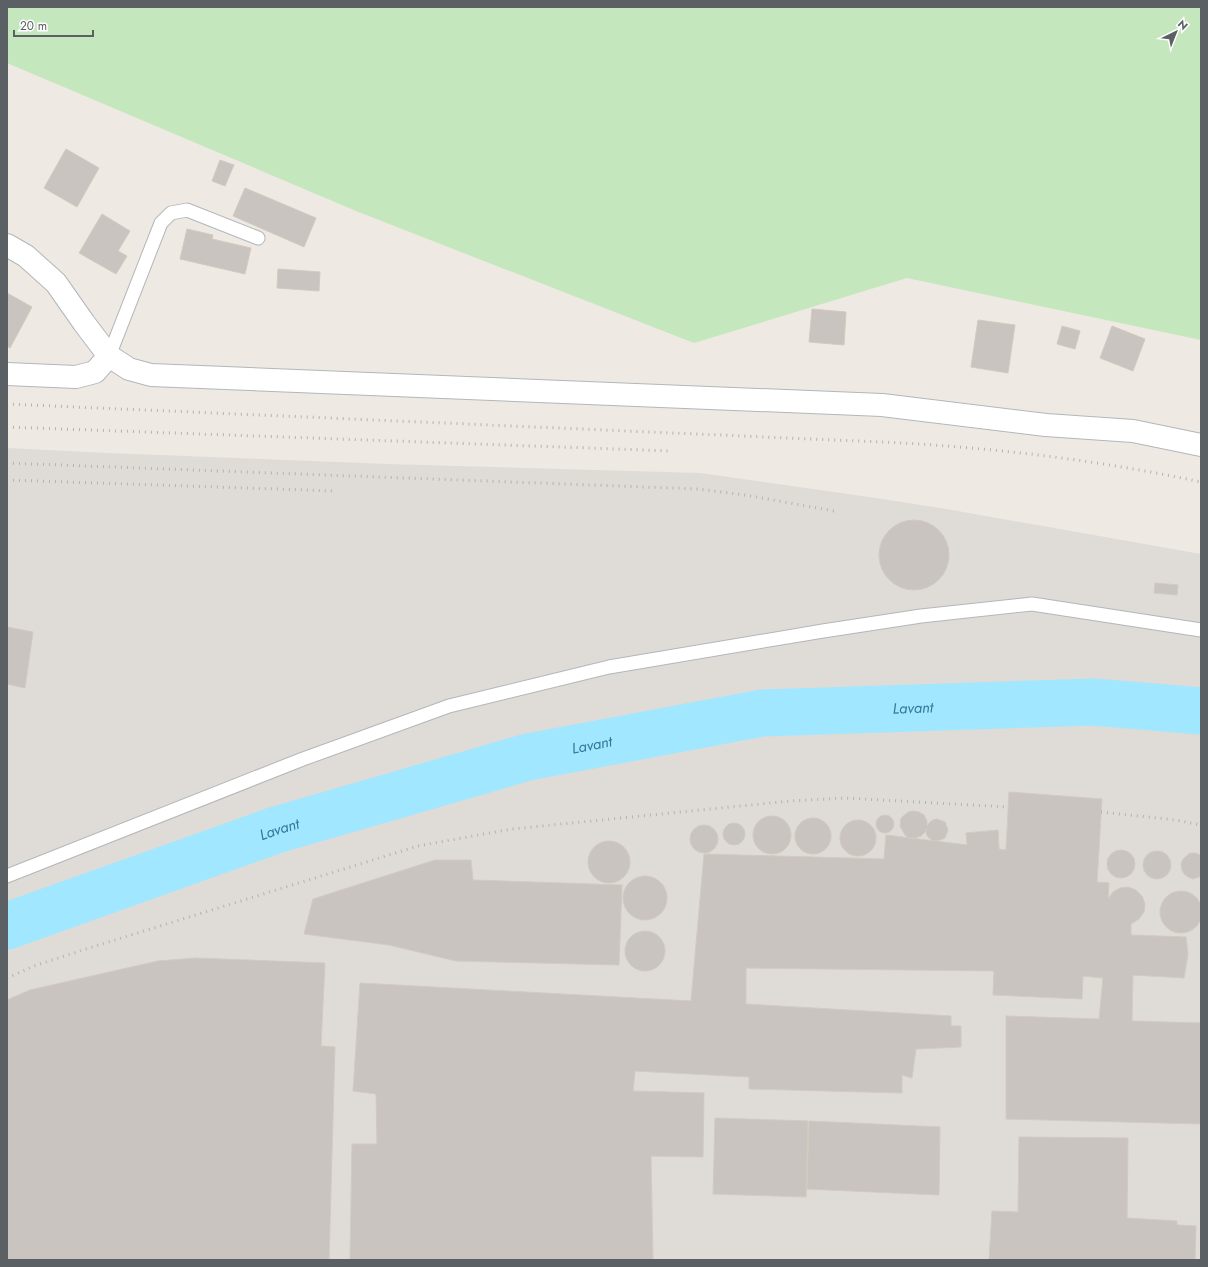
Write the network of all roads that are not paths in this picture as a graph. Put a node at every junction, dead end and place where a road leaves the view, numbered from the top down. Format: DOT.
graph roads {
  1 [pos="258,238"];
  2 [pos="7,245"];
  3 [pos="109,356"];
  4 [pos="7,374"];
  5 [pos="1201,445"];
  6 [pos="1201,630"];
  7 [pos="7,876"];
  1 -- 3 [label="lane"];
  2 -- 3 [label="street"];
  3 -- 4 [label="street"];
  3 -- 5 [label="street"];
  6 -- 7 [label="lane"];
}
